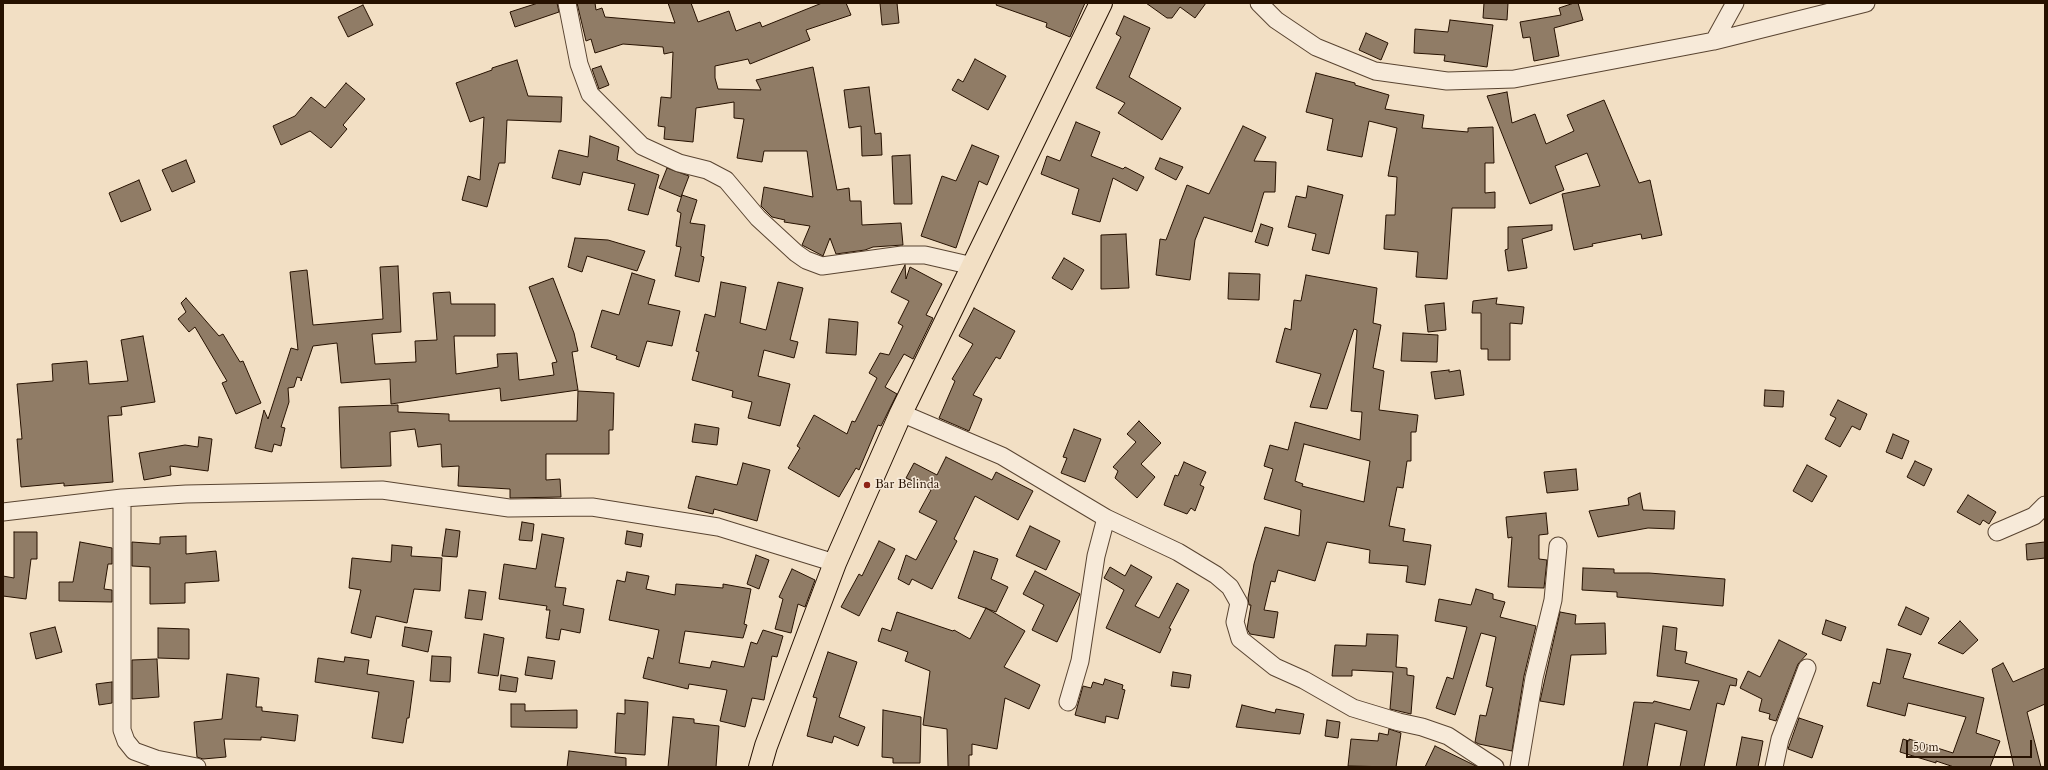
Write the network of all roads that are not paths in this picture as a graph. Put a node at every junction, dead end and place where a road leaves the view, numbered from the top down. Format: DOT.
graph roads {
  1 [pos="567,3"];
  2 [pos="1101,3"];
  3 [pos="1260,3"];
  4 [pos="1735,3"];
  5 [pos="1866,3"];
  6 [pos="1836,7"];
  7 [pos="1714,40"];
  8 [pos="973,266"];
  9 [pos="901,413"];
  10 [pos="122,498"];
  11 [pos="2045,505"];
  12 [pos="3,512"];
  13 [pos="1106,518"];
  14 [pos="1997,532"];
  15 [pos="1558,546"];
  16 [pos="835,563"];
  17 [pos="1807,668"];
  18 [pos="1068,702"];
  19 [pos="197,767"];
  20 [pos="760,767"];
  21 [pos="1495,767"];
  22 [pos="1519,767"];
  23 [pos="1774,767"];
  1 -- 8 [label="street"];
  2 -- 8 [label="main road"];
  3 -- 7 [label="street"];
  4 -- 7 [label="street"];
  5 -- 6 [label="street"];
  6 -- 7 [label="street"];
  8 -- 9 [label="main road"];
  9 -- 13 [label="street"];
  9 -- 16 [label="main road"];
  10 -- 12 [label="street"];
  10 -- 16 [label="street"];
  10 -- 19 [label="street"];
  11 -- 14 [label="street"];
  13 -- 18 [label="street"];
  13 -- 21 [label="street"];
  15 -- 22 [label="street"];
  16 -- 20 [label="main road"];
  17 -- 23 [label="street"];
}
